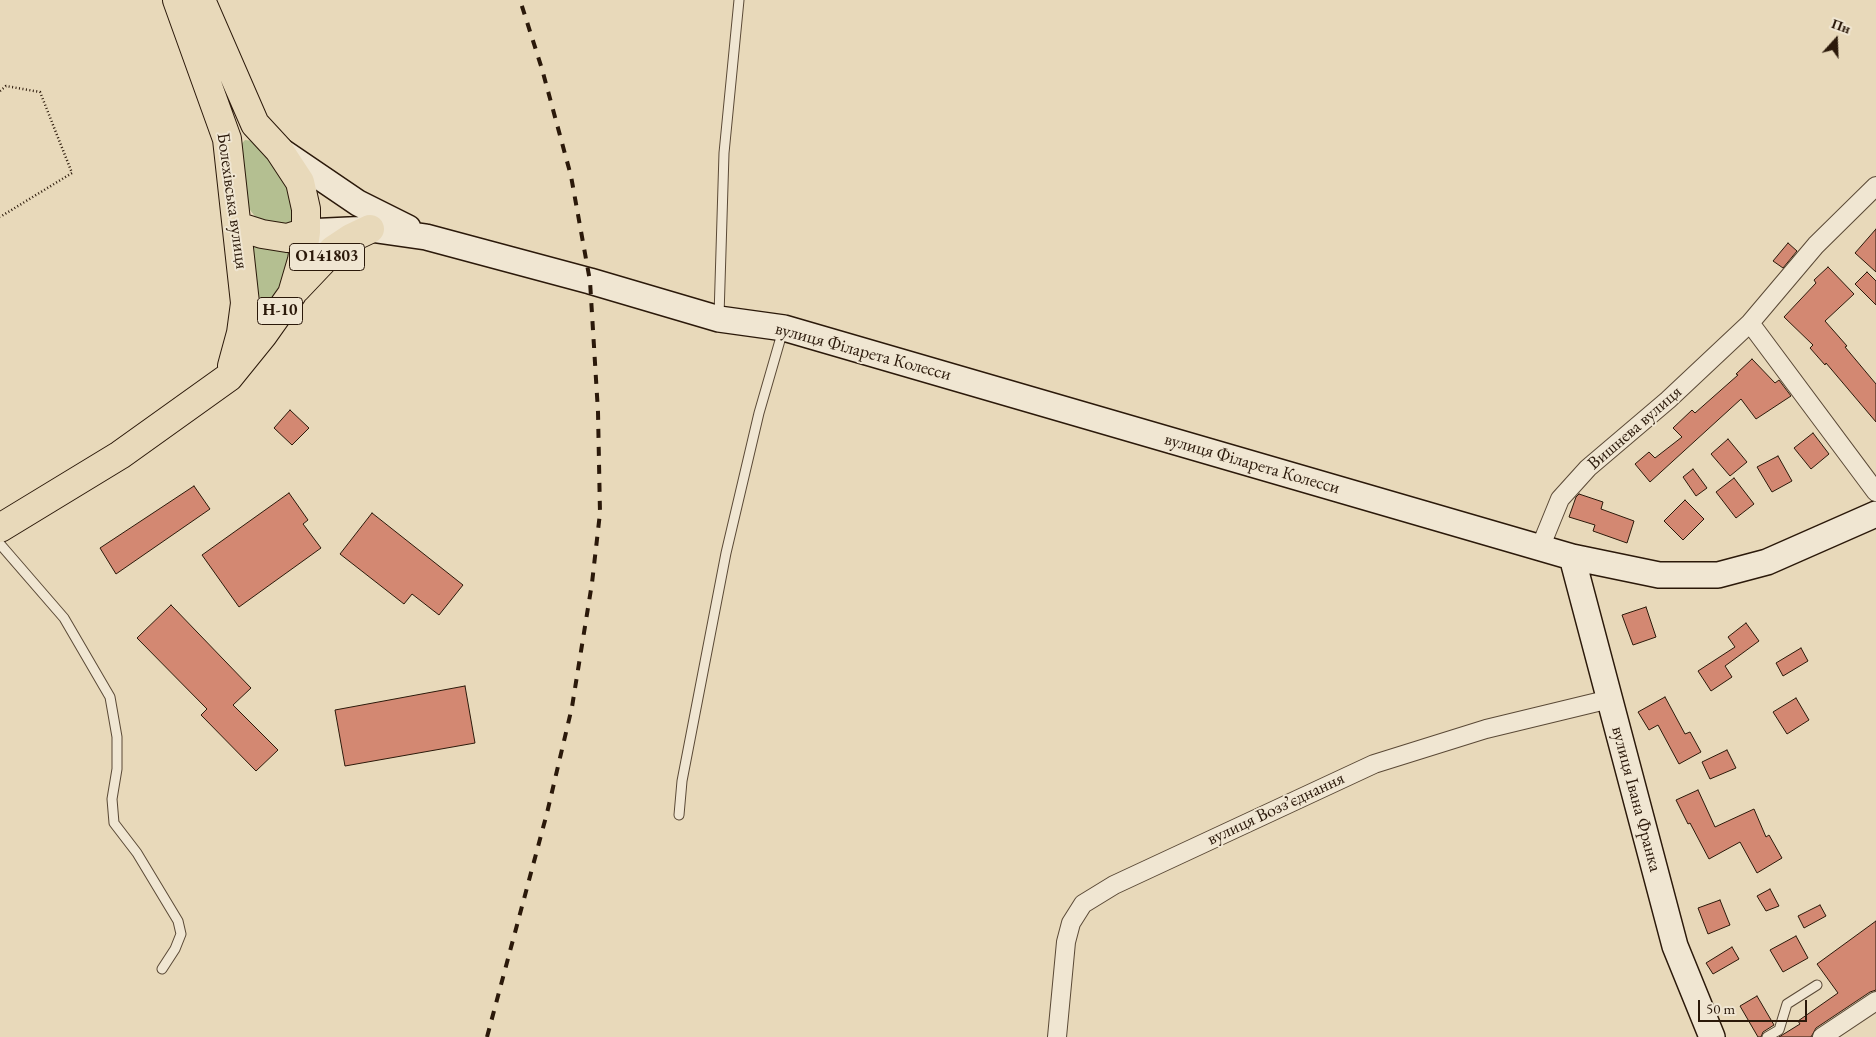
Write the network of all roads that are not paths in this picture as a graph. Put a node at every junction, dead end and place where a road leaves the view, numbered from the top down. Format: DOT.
graph roads {
  1 [pos="177,0"];
  2 [pos="201,0"];
  3 [pos="739,0"];
  4 [pos="256,124"];
  5 [pos="227,139"];
  6 [pos="279,150"];
  7 [pos="1876,186"];
  8 [pos="237,226"];
  9 [pos="370,229"];
  10 [pos="306,232"];
  11 [pos="426,237"];
  12 [pos="292,294"];
  13 [pos="719,319"];
  14 [pos="1750,323"];
  15 [pos="784,328"];
  16 [pos="229,377"];
  17 [pos="1876,492"];
  18 [pos="1876,514"];
  19 [pos="0,528"];
  20 [pos="0,544"];
  21 [pos="1540,548"];
  22 [pos="1572,557"];
  23 [pos="1610,699"];
  24 [pos="679,815"];
  25 [pos="162,969"];
  26 [pos="1817,985"];
  27 [pos="1876,1001"];
  28 [pos="1057,1037"];
  29 [pos="1712,1037"];
  30 [pos="1767,1037"];
  31 [pos="1822,1037"];
  1 -- 5 [label="main road, Болехівська вулиця / Н-10"];
  2 -- 4 [label="main road, Болехівська вулиця / Н-10"];
  3 -- 13 [label="lane"];
  4 -- 5 [label="main road"];
  4 -- 6 [label="main road, Болехівська вулиця / Н-10"];
  5 -- 8 [label="main road, Болехівська вулиця / Н-10"];
  6 -- 10 [label="main road, Болехівська вулиця / Н-10"];
  6 -- 11 [label="main road, О141803"];
  7 -- 14 [label="street, Вишнева вулиця"];
  8 -- 10 [label="main road"];
  8 -- 16 [label="main road, Болехівська вулиця / Н-10"];
  9 -- 10 [label="main road, О141803"];
  9 -- 11 [label="main road, О141803"];
  9 -- 12 [label="main road, О141803"];
  10 -- 12 [label="main road, Болехівська вулиця / Н-10"];
  11 -- 13 [label="main road, вулиця Філарета Колесси / О141803"];
  12 -- 16 [label="main road, Болехівська вулиця / Н-10"];
  13 -- 15 [label="main road, вулиця Філарета Колесси / О141803"];
  14 -- 17 [label="street"];
  14 -- 21 [label="street, Вишнева вулиця"];
  15 -- 21 [label="main road, вулиця Філарета Колесси / О141803"];
  15 -- 24 [label="lane"];
  16 -- 19 [label="main road, Болехівська вулиця / Н-10"];
  18 -- 22 [label="main road, вулиця Філарета Колесси / О141803"];
  20 -- 25 [label="lane"];
  21 -- 22 [label="main road, вулиця Філарета Колесси / О141803"];
  22 -- 23 [label="main road, вулиця Івана Франка"];
  23 -- 28 [label="street, вулиця Воззʼєднання"];
  23 -- 29 [label="main road, вулиця Івана Франка"];
  26 -- 30 [label="lane"];
  27 -- 31 [label="street"];
}
